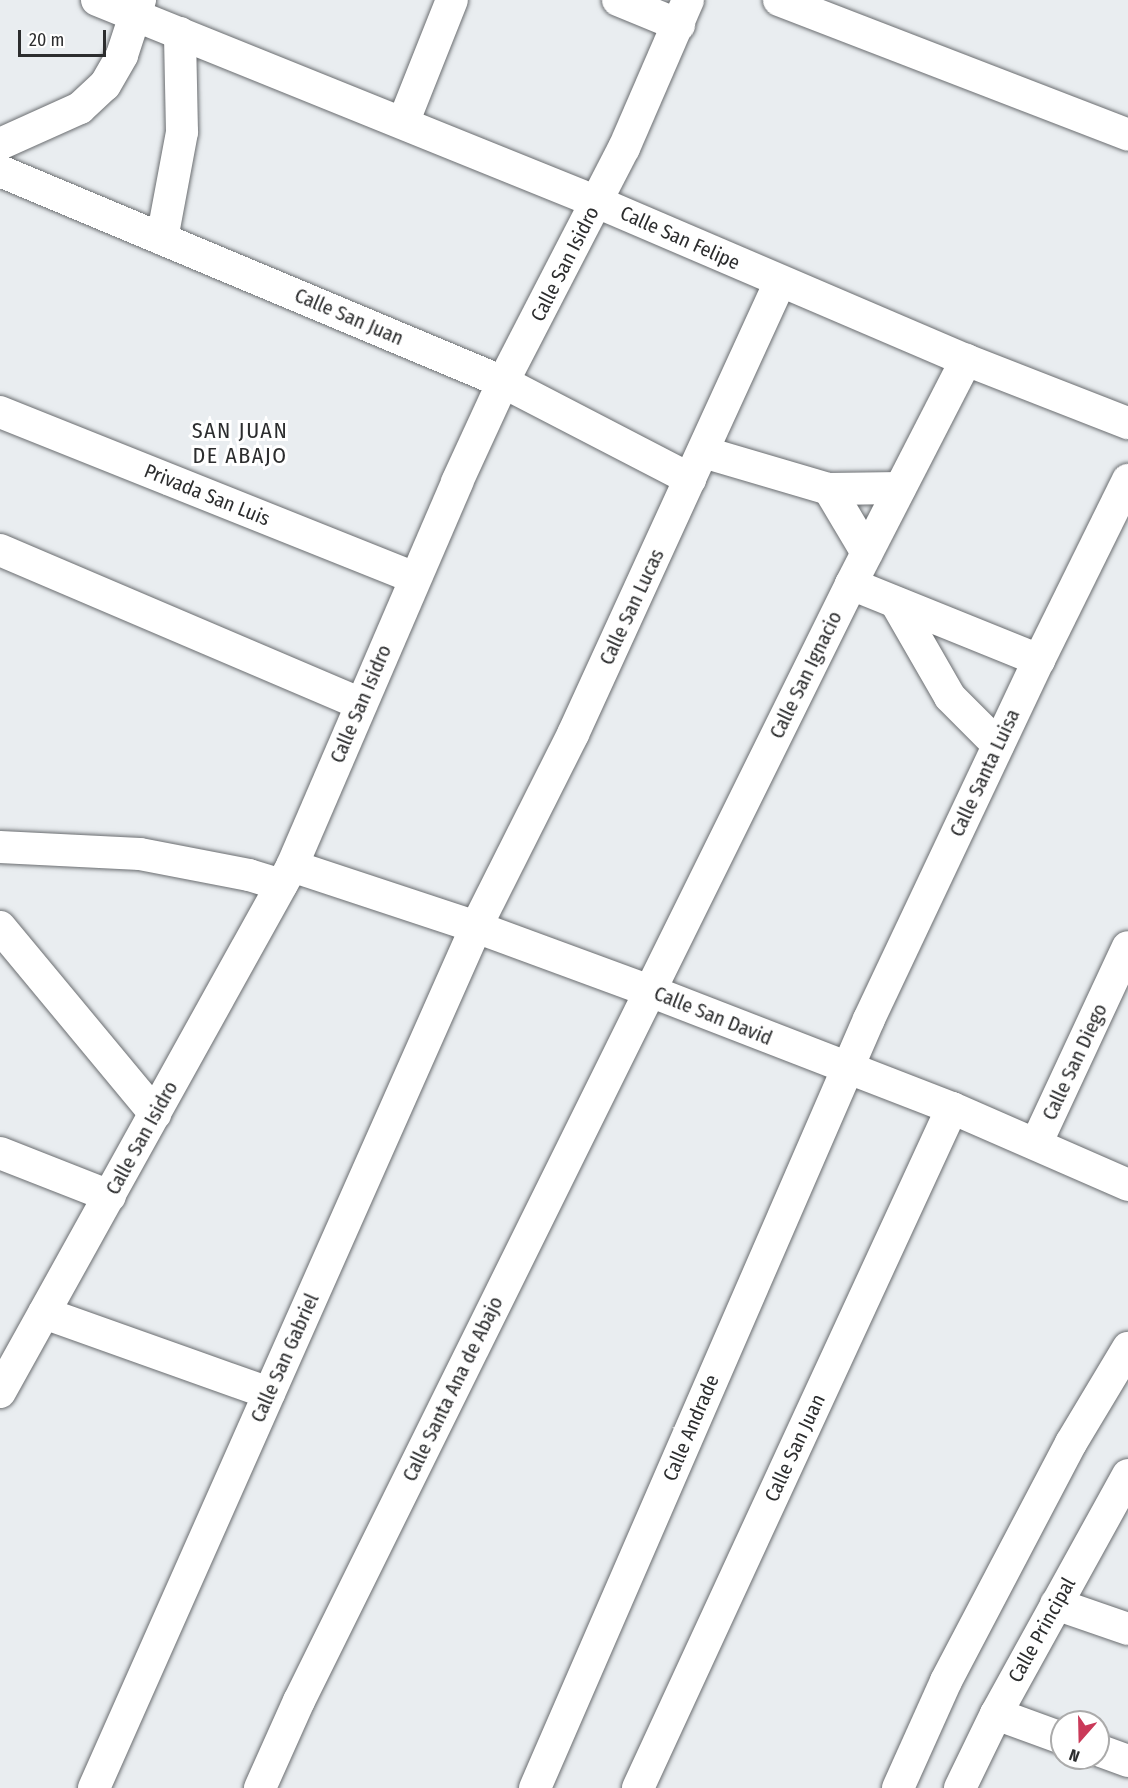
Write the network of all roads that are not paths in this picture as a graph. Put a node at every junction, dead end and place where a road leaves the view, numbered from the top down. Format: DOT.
graph roads {
  1 [pos="97,0"];
  2 [pos="452,0"];
  3 [pos="618,0"];
  4 [pos="779,0"];
  5 [pos="138,7"];
  6 [pos="684,13"];
  7 [pos="180,33"];
  8 [pos="403,123"];
  9 [pos="1128,135"];
  10 [pos="0,144"];
  11 [pos="0,171"];
  12 [pos="597,202"];
  13 [pos="162,239"];
  14 [pos="780,282"];
  15 [pos="966,360"];
  16 [pos="503,382"];
  17 [pos="0,412"];
  18 [pos="1128,423"];
  19 [pos="697,465"];
  20 [pos="1128,480"];
  21 [pos="900,488"];
  22 [pos="829,489"];
  23 [pos="0,550"];
  24 [pos="867,553"];
  25 [pos="415,578"];
  26 [pos="850,584"];
  27 [pos="896,603"];
  28 [pos="1038,660"];
  29 [pos="362,704"];
  30 [pos="998,745"];
  31 [pos="0,848"];
  32 [pos="286,876"];
  33 [pos="0,927"];
  34 [pos="476,927"];
  35 [pos="1128,947"];
  36 [pos="650,991"];
  37 [pos="846,1069"];
  38 [pos="952,1108"];
  39 [pos="155,1114"];
  40 [pos="1036,1144"];
  41 [pos="0,1153"];
  42 [pos="1128,1185"];
  43 [pos="110,1196"];
  44 [pos="44,1313"];
  45 [pos="1128,1348"];
  46 [pos="8,1359"];
  47 [pos="0,1392"];
  48 [pos="269,1393"];
  49 [pos="1128,1474"];
  50 [pos="1056,1604"];
  51 [pos="1128,1629"];
  52 [pos="996,1714"];
  53 [pos="1050,1734"];
  54 [pos="1110,1754"];
  55 [pos="1128,1761"];
  56 [pos="94,1788"];
  57 [pos="260,1788"];
  58 [pos="535,1788"];
  59 [pos="638,1788"];
  60 [pos="898,1788"];
  61 [pos="960,1788"];
  1 -- 5 [label="street, Calle San Felipe"];
  2 -- 8 [label="street"];
  3 -- 6 [label="street"];
  4 -- 9 [label="street"];
  5 -- 7 [label="street, Calle San Felipe"];
  5 -- 10 [label="street"];
  6 -- 12 [label="street, Calle San Isidro"];
  7 -- 8 [label="street, Calle San Felipe"];
  7 -- 13 [label="street"];
  8 -- 12 [label="street, Calle San Felipe"];
  11 -- 13 [label="street, Calle San Juan"];
  12 -- 14 [label="street, Calle San Felipe"];
  12 -- 16 [label="street, Calle San Isidro"];
  13 -- 16 [label="street, Calle San Juan"];
  14 -- 15 [label="street, Calle San Felipe"];
  14 -- 19 [label="street, Calle San Lucas"];
  15 -- 18 [label="street, Calle San Felipe"];
  15 -- 21 [label="street, Calle San Ignacio"];
  16 -- 19 [label="street, Calle San Juan"];
  16 -- 25 [label="street, Calle San Isidro"];
  17 -- 25 [label="street, Privada San Luis"];
  19 -- 22 [label="street, Calle San Juan"];
  19 -- 34 [label="street, Calle San Lucas"];
  20 -- 28 [label="street, Calle Santa Luisa"];
  21 -- 22 [label="street, Calle San Juan"];
  21 -- 24 [label="street, Calle San Ignacio"];
  22 -- 24 [label="street"];
  23 -- 29 [label="street"];
  24 -- 26 [label="street, Calle San Ignacio"];
  25 -- 29 [label="street, Calle San Isidro"];
  26 -- 27 [label="street"];
  26 -- 36 [label="street, Calle San Ignacio"];
  27 -- 28 [label="street"];
  27 -- 30 [label="street"];
  28 -- 30 [label="street, Calle Santa Luisa"];
  29 -- 32 [label="street, Calle San Isidro"];
  30 -- 37 [label="street, Calle Santa Luisa"];
  31 -- 32 [label="street, Calle San David"];
  32 -- 34 [label="street, Calle San David"];
  32 -- 39 [label="street, Calle San Isidro"];
  33 -- 39 [label="street"];
  34 -- 36 [label="street, Calle San David"];
  34 -- 48 [label="street, Calle San Gabriel"];
  35 -- 40 [label="street, Calle San Diego"];
  36 -- 37 [label="street, Calle San David"];
  36 -- 57 [label="street, Calle Santa Ana de Abajo"];
  37 -- 38 [label="street, Calle San David"];
  37 -- 58 [label="street, Calle Andrade"];
  38 -- 40 [label="street, Calle San David"];
  38 -- 59 [label="street, Calle San Juan"];
  39 -- 43 [label="street, Calle San Isidro"];
  40 -- 42 [label="street, Calle San David"];
  41 -- 43 [label="street"];
  43 -- 44 [label="street, Calle San Isidro"];
  44 -- 46 [label="street, Calle San Isidro"];
  44 -- 48 [label="street"];
  45 -- 60 [label="street"];
  46 -- 47 [label="street, Calle San Isidro"];
  48 -- 56 [label="street, Calle San Gabriel"];
  49 -- 50 [label="street, Calle Principal"];
  50 -- 51 [label="street"];
  50 -- 52 [label="street, Calle Principal"];
  52 -- 53 [label="street"];
  52 -- 61 [label="street, Calle Principal"];
  54 -- 55 [label="street"];
}
